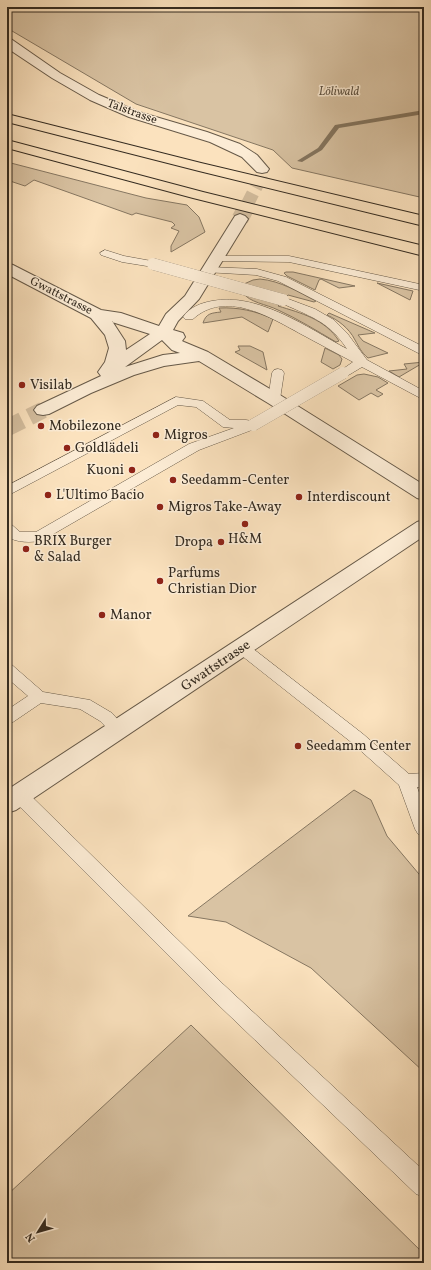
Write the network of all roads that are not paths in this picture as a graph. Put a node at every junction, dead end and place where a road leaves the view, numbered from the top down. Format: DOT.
graph roads {
  1 [pos="7,42"];
  2 [pos="7,118"];
  3 [pos="7,144"];
  4 [pos="7,151"];
  5 [pos="262,169"];
  6 [pos="198,195"];
  7 [pos="240,219"];
  8 [pos="424,221"];
  9 [pos="424,251"];
  10 [pos="137,252"];
  11 [pos="105,253"];
  12 [pos="153,264"];
  13 [pos="213,264"];
  14 [pos="7,268"];
  15 [pos="257,272"];
  16 [pos="424,288"];
  17 [pos="191,299"];
  18 [pos="283,300"];
  19 [pos="249,305"];
  20 [pos="97,314"];
  21 [pos="189,317"];
  22 [pos="367,323"];
  23 [pos="163,332"];
  24 [pos="191,341"];
  25 [pos="424,352"];
  26 [pos="202,356"];
  27 [pos="362,362"];
  28 [pos="278,373"];
  29 [pos="103,376"];
  30 [pos="424,396"];
  31 [pos="274,399"];
  32 [pos="43,410"];
  33 [pos="253,425"];
  34 [pos="7,492"];
  35 [pos="424,494"];
  36 [pos="424,527"];
  37 [pos="7,528"];
  38 [pos="242,648"];
  39 [pos="7,669"];
  40 [pos="39,697"];
  41 [pos="7,718"];
  42 [pos="118,729"];
  43 [pos="424,780"];
  44 [pos="406,781"];
  45 [pos="13,799"];
  46 [pos="424,829"];
  47 [pos="424,1186"];
  1 -- 5 [label="street, Talstrasse"];
  2 -- 8 [label="highway"];
  3 -- 6 [label="highway"];
  4 -- 6 [label="highway"];
  6 -- 9 [label="highway"];
  7 -- 13 [label="street"];
  10 -- 12 [label="lane"];
  11 -- 12 [label="lane"];
  12 -- 18 [label="lane, bridge"];
  13 -- 15 [label="lane"];
  13 -- 16 [label="lane"];
  13 -- 17 [label="street"];
  14 -- 20 [label="street, Gwattstrasse"];
  15 -- 19 [label="lane"];
  15 -- 22 [label="lane"];
  17 -- 21 [label="street"];
  17 -- 23 [label="street"];
  18 -- 22 [label="lane"];
  18 -- 27 [label="lane"];
  19 -- 21 [label="lane"];
  19 -- 27 [label="lane"];
  20 -- 23 [label="street, Gwattstrasse"];
  20 -- 29 [label="street"];
  21 -- 24 [label="street"];
  22 -- 25 [label="lane"];
  23 -- 24 [label="street, Gwattstrasse"];
  23 -- 26 [label="street, Gwattstrasse"];
  23 -- 29 [label="street"];
  24 -- 26 [label="street, Gwattstrasse"];
  26 -- 29 [label="street"];
  26 -- 31 [label="street, Gwattstrasse"];
  27 -- 30 [label="lane"];
  27 -- 33 [label="lane, bridge"];
  28 -- 31 [label="lane"];
  29 -- 32 [label="street"];
  31 -- 35 [label="street, Gwattstrasse"];
  33 -- 34 [label="lane"];
  33 -- 37 [label="lane"];
  36 -- 38 [label="street, Gwattstrasse"];
  38 -- 42 [label="street, Gwattstrasse"];
  38 -- 44 [label="lane"];
  39 -- 40 [label="lane"];
  40 -- 41 [label="lane"];
  40 -- 42 [label="lane"];
  42 -- 45 [label="street, Gwattstrasse"];
  43 -- 44 [label="lane"];
  44 -- 46 [label="lane"];
  45 -- 47 [label="lane"];
}
